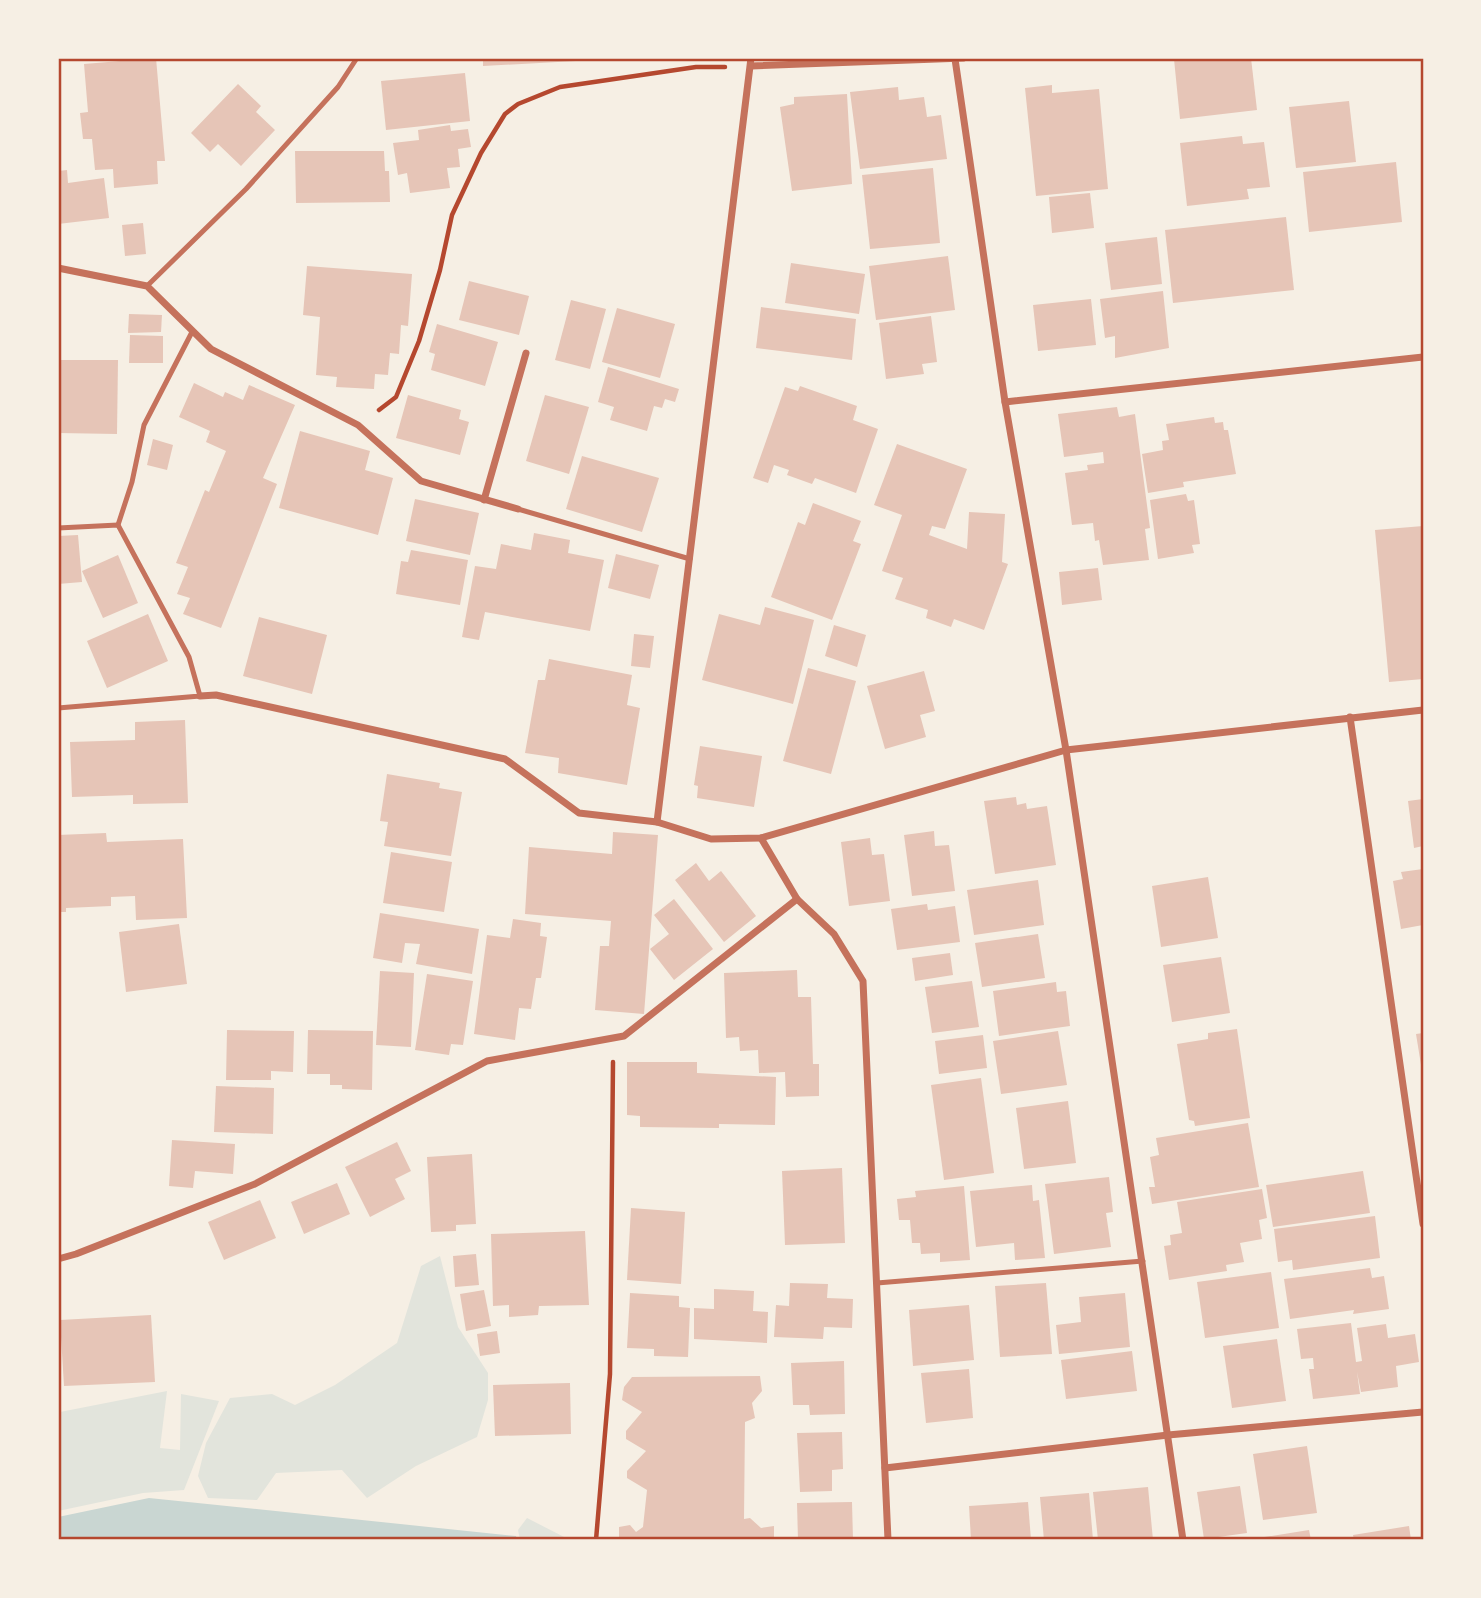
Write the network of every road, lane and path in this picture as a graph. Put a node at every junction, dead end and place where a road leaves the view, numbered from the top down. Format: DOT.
graph roads {
  1 [pos="357,58"];
  2 [pos="964,58"];
  3 [pos="955,59"];
  4 [pos="751,62"];
  5 [pos="58,268"];
  6 [pos="147,286"];
  7 [pos="192,332"];
  8 [pos="526,353"];
  9 [pos="1423,356"];
  10 [pos="1005,402"];
  11 [pos="358,425"];
  12 [pos="484,500"];
  13 [pos="518,509"];
  14 [pos="118,525"];
  15 [pos="58,528"];
  16 [pos="690,559"];
  17 [pos="200,696"];
  18 [pos="58,708"];
  19 [pos="1423,710"];
  20 [pos="1350,718"];
  21 [pos="1066,750"];
  22 [pos="657,822"];
  23 [pos="761,838"];
  24 [pos="797,899"];
  25 [pos="613,1038"];
  26 [pos="1423,1224"];
  27 [pos="58,1259"];
  28 [pos="1143,1261"];
  29 [pos="877,1283"];
  30 [pos="1423,1412"];
  31 [pos="1168,1435"];
  32 [pos="885,1468"];
  33 [pos="596,1540"];
  34 [pos="888,1540"];
  35 [pos="1182,1540"];
  1 -- 6 [label="lane"];
  2 -- 3 [label="street"];
  3 -- 4 [label="street"];
  3 -- 10 [label="street"];
  4 -- 11 [label="path"];
  4 -- 16 [label="street"];
  5 -- 6 [label="street"];
  6 -- 7 [label="street"];
  7 -- 11 [label="street"];
  7 -- 14 [label="lane"];
  8 -- 12 [label="street"];
  9 -- 10 [label="street"];
  10 -- 21 [label="street"];
  11 -- 12 [label="street"];
  12 -- 13 [label="street"];
  13 -- 16 [label="lane"];
  14 -- 15 [label="lane"];
  14 -- 17 [label="lane"];
  16 -- 22 [label="street"];
  17 -- 18 [label="lane"];
  17 -- 22 [label="street"];
  19 -- 20 [label="street"];
  20 -- 21 [label="street"];
  20 -- 26 [label="street"];
  21 -- 23 [label="street"];
  21 -- 28 [label="street"];
  22 -- 23 [label="street"];
  23 -- 24 [label="street"];
  24 -- 25 [label="street"];
  24 -- 29 [label="street"];
  25 -- 27 [label="street"];
  25 -- 33 [label="path"];
  28 -- 29 [label="lane"];
  28 -- 31 [label="street"];
  29 -- 32 [label="street"];
  30 -- 31 [label="street"];
  31 -- 32 [label="street"];
  31 -- 35 [label="street"];
  32 -- 34 [label="street"];
}
